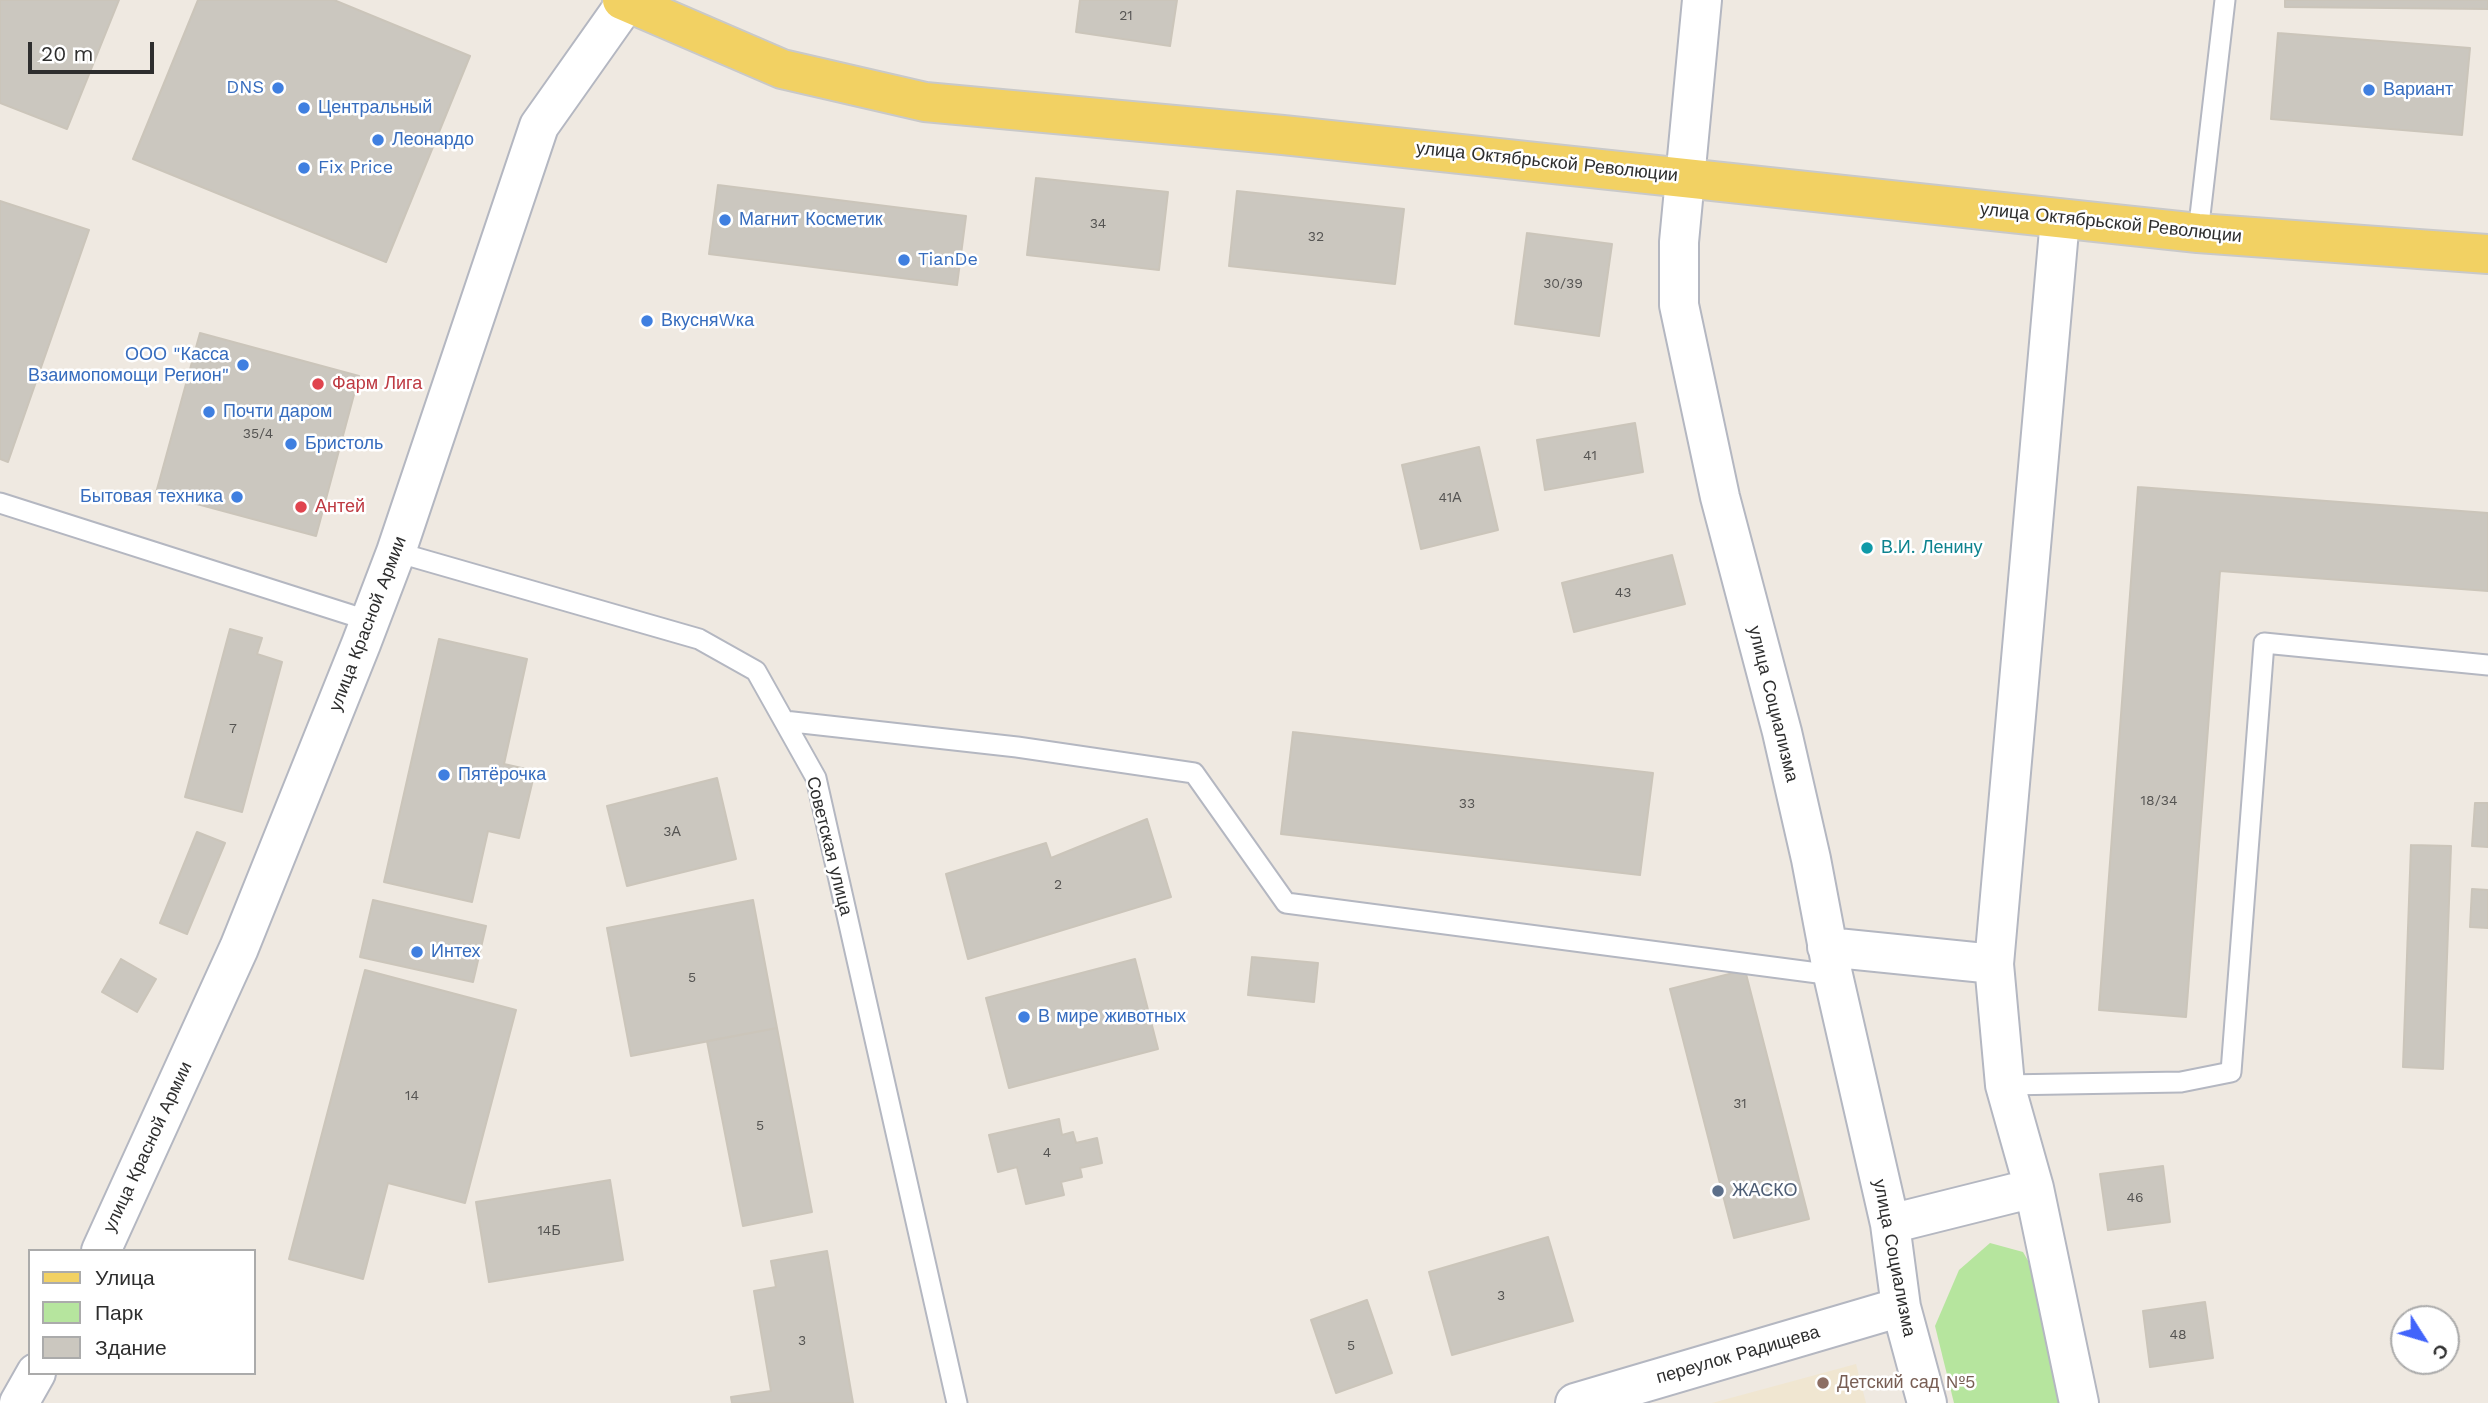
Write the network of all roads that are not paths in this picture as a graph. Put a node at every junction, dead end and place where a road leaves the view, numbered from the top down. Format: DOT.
graph roads {
  1 [pos="1702,0"];
  2 [pos="2225,0"];
  3 [pos="625,1"];
  4 [pos="1684,176"];
  5 [pos="2060,219"];
  6 [pos="2198,233"];
  7 [pos="2488,254"];
  8 [pos="0,503"];
  9 [pos="396,552"];
  10 [pos="370,621"];
  11 [pos="2488,664"];
  12 [pos="784,721"];
  13 [pos="1830,961"];
  14 [pos="1994,964"];
  15 [pos="2005,1085"];
  16 [pos="2034,1188"];
  17 [pos="1890,1224"];
  18 [pos="101,1249"];
  19 [pos="1901,1307"];
  20 [pos="35,1375"];
  21 [pos="19,1403"];
  22 [pos="957,1403"];
  23 [pos="1575,1403"];
  24 [pos="1927,1403"];
  25 [pos="2079,1403"];
  1 -- 4 [label="street, улица Социализма"];
  2 -- 6 [label="lane"];
  3 -- 4 [label="main road, улица Октябрьской Революции"];
  3 -- 9 [label="street, улица Красной Армии"];
  4 -- 5 [label="main road, улица Октябрьской Революции"];
  4 -- 13 [label="street, улица Социализма"];
  5 -- 6 [label="main road, улица Октябрьской Революции"];
  5 -- 14 [label="street"];
  6 -- 7 [label="main road, улица Октябрьской Революции"];
  8 -- 10 [label="lane"];
  9 -- 10 [label="street, улица Красной Армии"];
  9 -- 12 [label="lane, Советская улица"];
  10 -- 18 [label="street, улица Красной Армии"];
  11 -- 15 [label="lane"];
  12 -- 13 [label="lane"];
  12 -- 22 [label="lane, Советская улица"];
  13 -- 14 [label="street"];
  13 -- 17 [label="street, улица Социализма"];
  14 -- 15 [label="street"];
  15 -- 16 [label="street"];
  16 -- 17 [label="street"];
  16 -- 25 [label="street"];
  17 -- 19 [label="street, улица Социализма"];
  19 -- 23 [label="street, переулок Радищева"];
  19 -- 24 [label="street, улица Социализма"];
  20 -- 21 [label="street"];
}
